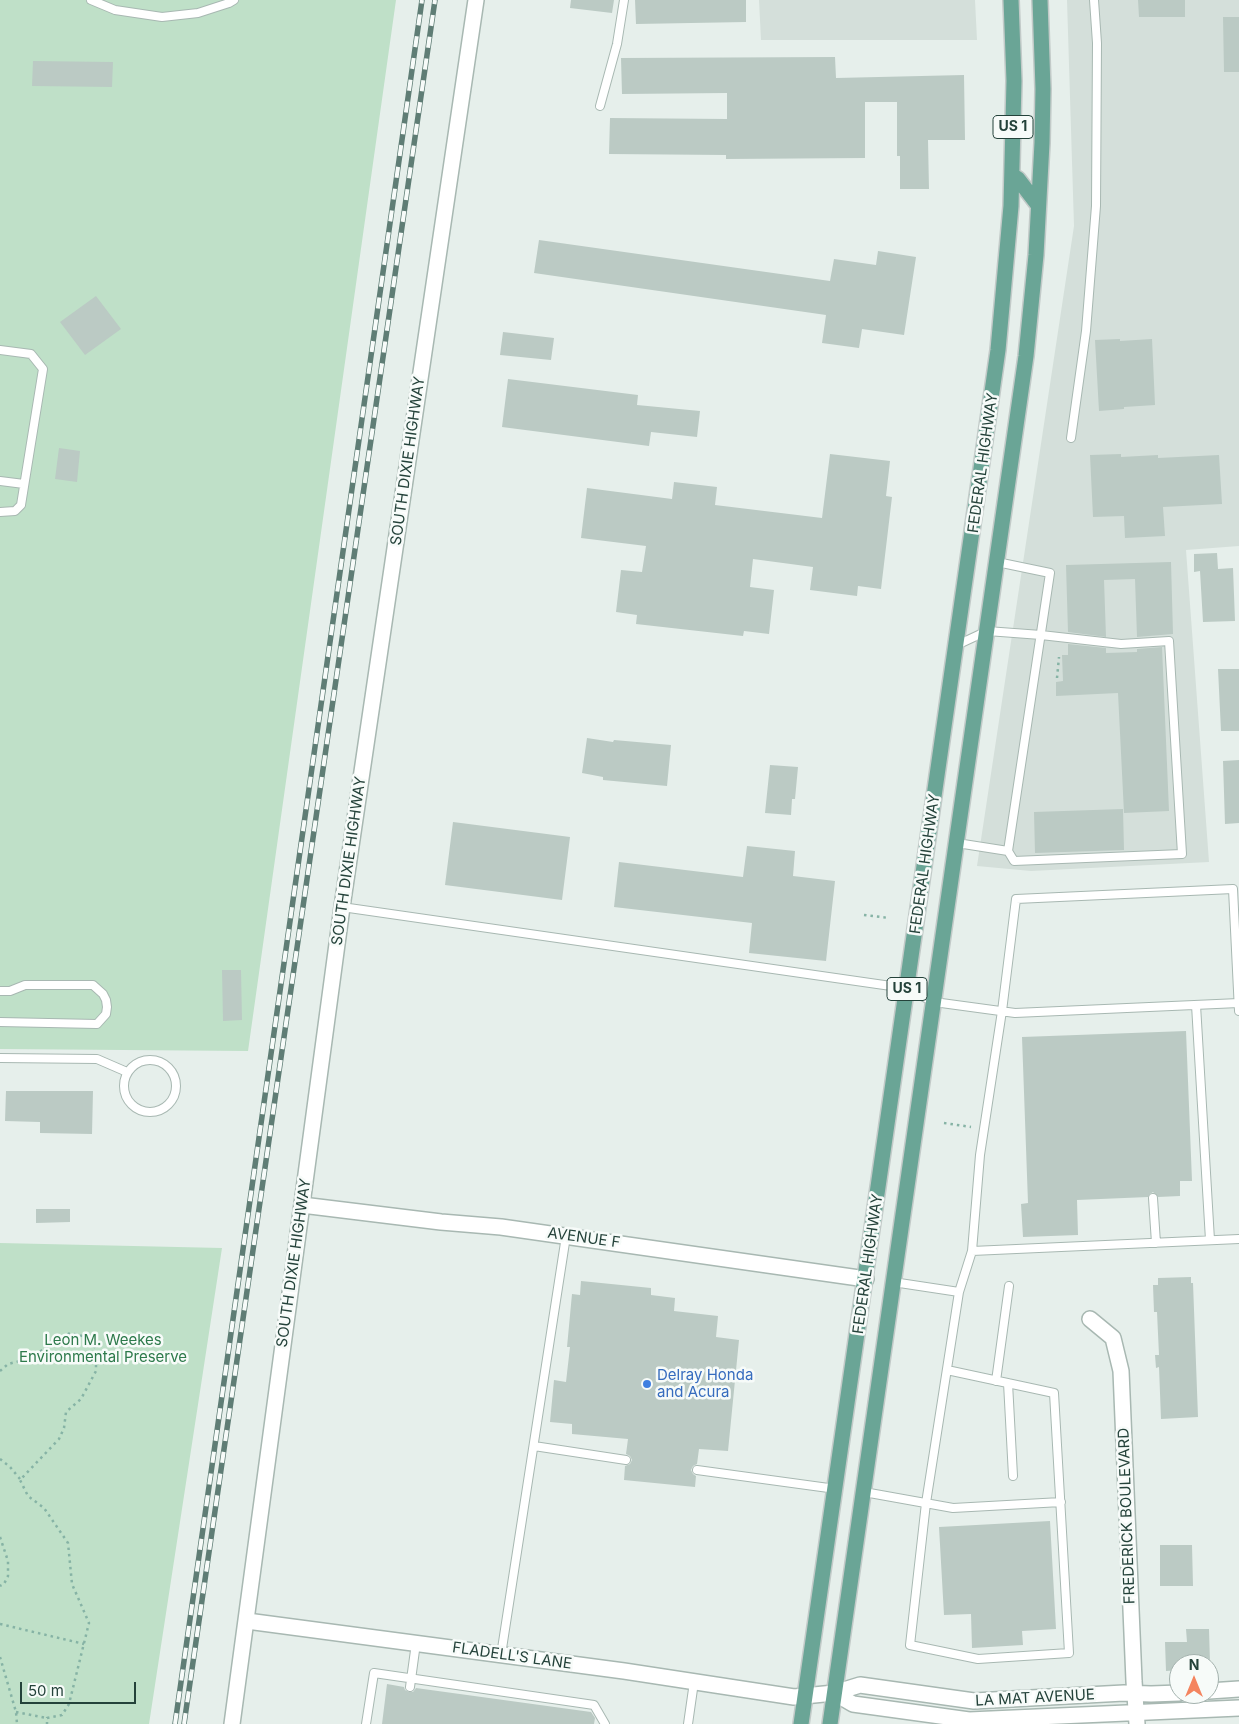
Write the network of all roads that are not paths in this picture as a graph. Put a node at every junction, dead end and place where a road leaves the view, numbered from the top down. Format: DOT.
graph roads {
  1 [pos="234,0"];
  2 [pos="476,0"];
  3 [pos="624,0"];
  4 [pos="1012,0"];
  5 [pos="1040,0"];
  6 [pos="1094,0"];
  7 [pos="96,1"];
  8 [pos="600,106"];
  9 [pos="1012,175"];
  10 [pos="1038,205"];
  11 [pos="0,350"];
  12 [pos="1071,438"];
  13 [pos="0,480"];
  14 [pos="24,484"];
  15 [pos="0,512"];
  16 [pos="997,562"];
  17 [pos="987,631"];
  18 [pos="1041,634"];
  19 [pos="957,645"];
  20 [pos="957,843"];
  21 [pos="1008,851"];
  22 [pos="342,907"];
  23 [pos="907,989"];
  24 [pos="0,991"];
  25 [pos="934,1002"];
  26 [pos="1239,1003"];
  27 [pos="1196,1005"];
  28 [pos="1002,1011"];
  29 [pos="1239,1011"];
  30 [pos="0,1022"];
  31 [pos="0,1058"];
  32 [pos="128,1072"];
  33 [pos="1153,1198"];
  34 [pos="302,1205"];
  35 [pos="566,1236"];
  36 [pos="1239,1239"];
  37 [pos="1210,1240"];
  38 [pos="1156,1243"];
  39 [pos="972,1251"];
  40 [pos="866,1279"];
  41 [pos="893,1282"];
  42 [pos="1009,1286"];
  43 [pos="959,1292"];
  44 [pos="1090,1319"];
  45 [pos="947,1370"];
  46 [pos="996,1381"];
  47 [pos="1008,1383"];
  48 [pos="534,1446"];
  49 [pos="626,1460"];
  50 [pos="697,1470"];
  51 [pos="1013,1476"];
  52 [pos="836,1489"];
  53 [pos="864,1492"];
  54 [pos="1061,1502"];
  55 [pos="926,1503"];
  56 [pos="247,1621"];
  57 [pos="416,1643"];
  58 [pos="501,1655"];
  59 [pos="411,1678"];
  60 [pos="694,1682"];
  61 [pos="410,1687"];
  62 [pos="1239,1689"];
  63 [pos="1219,1690"];
  64 [pos="1169,1693"];
  65 [pos="777,1694"];
  66 [pos="834,1694"];
  67 [pos="1135,1694"];
  68 [pos="805,1696"];
  69 [pos="1239,1708"];
  70 [pos="1137,1719"];
  71 [pos="604,1722"];
  72 [pos="232,1724"];
  73 [pos="366,1724"];
  74 [pos="688,1724"];
  75 [pos="801,1724"];
  76 [pos="830,1724"];
  1 -- 7 [label="lane"];
  2 -- 22 [label="street, SOUTH DIXIE HIGHWAY"];
  3 -- 8 [label="lane"];
  4 -- 9 [label="main road, FEDERAL HIGHWAY / US 1"];
  5 -- 10 [label="main road, FEDERAL HIGHWAY / US 1"];
  6 -- 12 [label="lane"];
  9 -- 10 [label="main road"];
  9 -- 19 [label="main road, FEDERAL HIGHWAY / US 1"];
  10 -- 16 [label="main road, FEDERAL HIGHWAY / US 1"];
  11 -- 14 [label="lane"];
  13 -- 14 [label="lane"];
  14 -- 15 [label="lane"];
  16 -- 17 [label="main road, FEDERAL HIGHWAY / US 1"];
  16 -- 18 [label="lane"];
  17 -- 18 [label="lane"];
  17 -- 19 [label="lane"];
  17 -- 20 [label="main road, FEDERAL HIGHWAY / US 1"];
  18 -- 21 [label="lane"];
  18 -- 21 [label="lane"];
  19 -- 23 [label="main road, FEDERAL HIGHWAY / US 1"];
  20 -- 21 [label="lane"];
  20 -- 25 [label="main road, FEDERAL HIGHWAY / US 1"];
  22 -- 23 [label="lane"];
  22 -- 34 [label="street, SOUTH DIXIE HIGHWAY"];
  23 -- 25 [label="lane"];
  23 -- 40 [label="main road, FEDERAL HIGHWAY / US 1"];
  24 -- 30 [label="lane"];
  25 -- 28 [label="lane"];
  25 -- 41 [label="main road, FEDERAL HIGHWAY / US 1"];
  26 -- 27 [label="lane"];
  26 -- 28 [label="lane"];
  26 -- 29 [label="lane"];
  27 -- 28 [label="lane"];
  27 -- 37 [label="lane"];
  28 -- 39 [label="lane"];
  31 -- 32 [label="lane"];
  32 -- 32 [label="lane"];
  33 -- 38 [label="lane"];
  34 -- 35 [label="street, AVENUE F"];
  34 -- 56 [label="street, SOUTH DIXIE HIGHWAY"];
  35 -- 40 [label="street, AVENUE F"];
  35 -- 48 [label="lane"];
  36 -- 37 [label="lane"];
  37 -- 38 [label="lane"];
  38 -- 39 [label="lane"];
  39 -- 43 [label="lane"];
  40 -- 52 [label="main road, FEDERAL HIGHWAY / US 1"];
  41 -- 43 [label="lane"];
  41 -- 53 [label="main road, FEDERAL HIGHWAY / US 1"];
  42 -- 46 [label="lane"];
  43 -- 45 [label="lane"];
  44 -- 67 [label="street, FREDERICK BOULEVARD"];
  45 -- 46 [label="lane"];
  45 -- 55 [label="lane"];
  46 -- 47 [label="lane"];
  47 -- 51 [label="lane"];
  47 -- 54 [label="lane"];
  48 -- 49 [label="lane"];
  48 -- 58 [label="lane"];
  50 -- 52 [label="lane"];
  52 -- 68 [label="main road, FEDERAL HIGHWAY / US 1"];
  53 -- 55 [label="lane"];
  53 -- 66 [label="main road, FEDERAL HIGHWAY / US 1"];
  54 -- 55 [label="lane"];
  54 -- 55 [label="lane"];
  56 -- 57 [label="street, FLADELL'S LANE"];
  56 -- 72 [label="street, SOUTH DIXIE HIGHWAY"];
  57 -- 58 [label="street, FLADELL'S LANE"];
  57 -- 59 [label="lane"];
  58 -- 60 [label="street, FLADELL'S LANE"];
  59 -- 61 [label="lane"];
  59 -- 71 [label="lane"];
  59 -- 73 [label="lane"];
  60 -- 65 [label="street, FLADELL'S LANE"];
  60 -- 74 [label="lane"];
  62 -- 63 [label="street"];
  64 -- 67 [label="street, LA MAT AVENUE"];
  65 -- 68 [label="street, LA MAT AVENUE"];
  66 -- 67 [label="street, LA MAT AVENUE"];
  66 -- 68 [label="street, LA MAT AVENUE"];
  66 -- 70 [label="street, LA MAT AVENUE"];
  66 -- 76 [label="main road, FEDERAL HIGHWAY / US 1"];
  67 -- 70 [label="street, FREDERICK BOULEVARD"];
  68 -- 75 [label="main road, FEDERAL HIGHWAY / US 1"];
  69 -- 70 [label="street, LA MAT AVENUE"];
}
